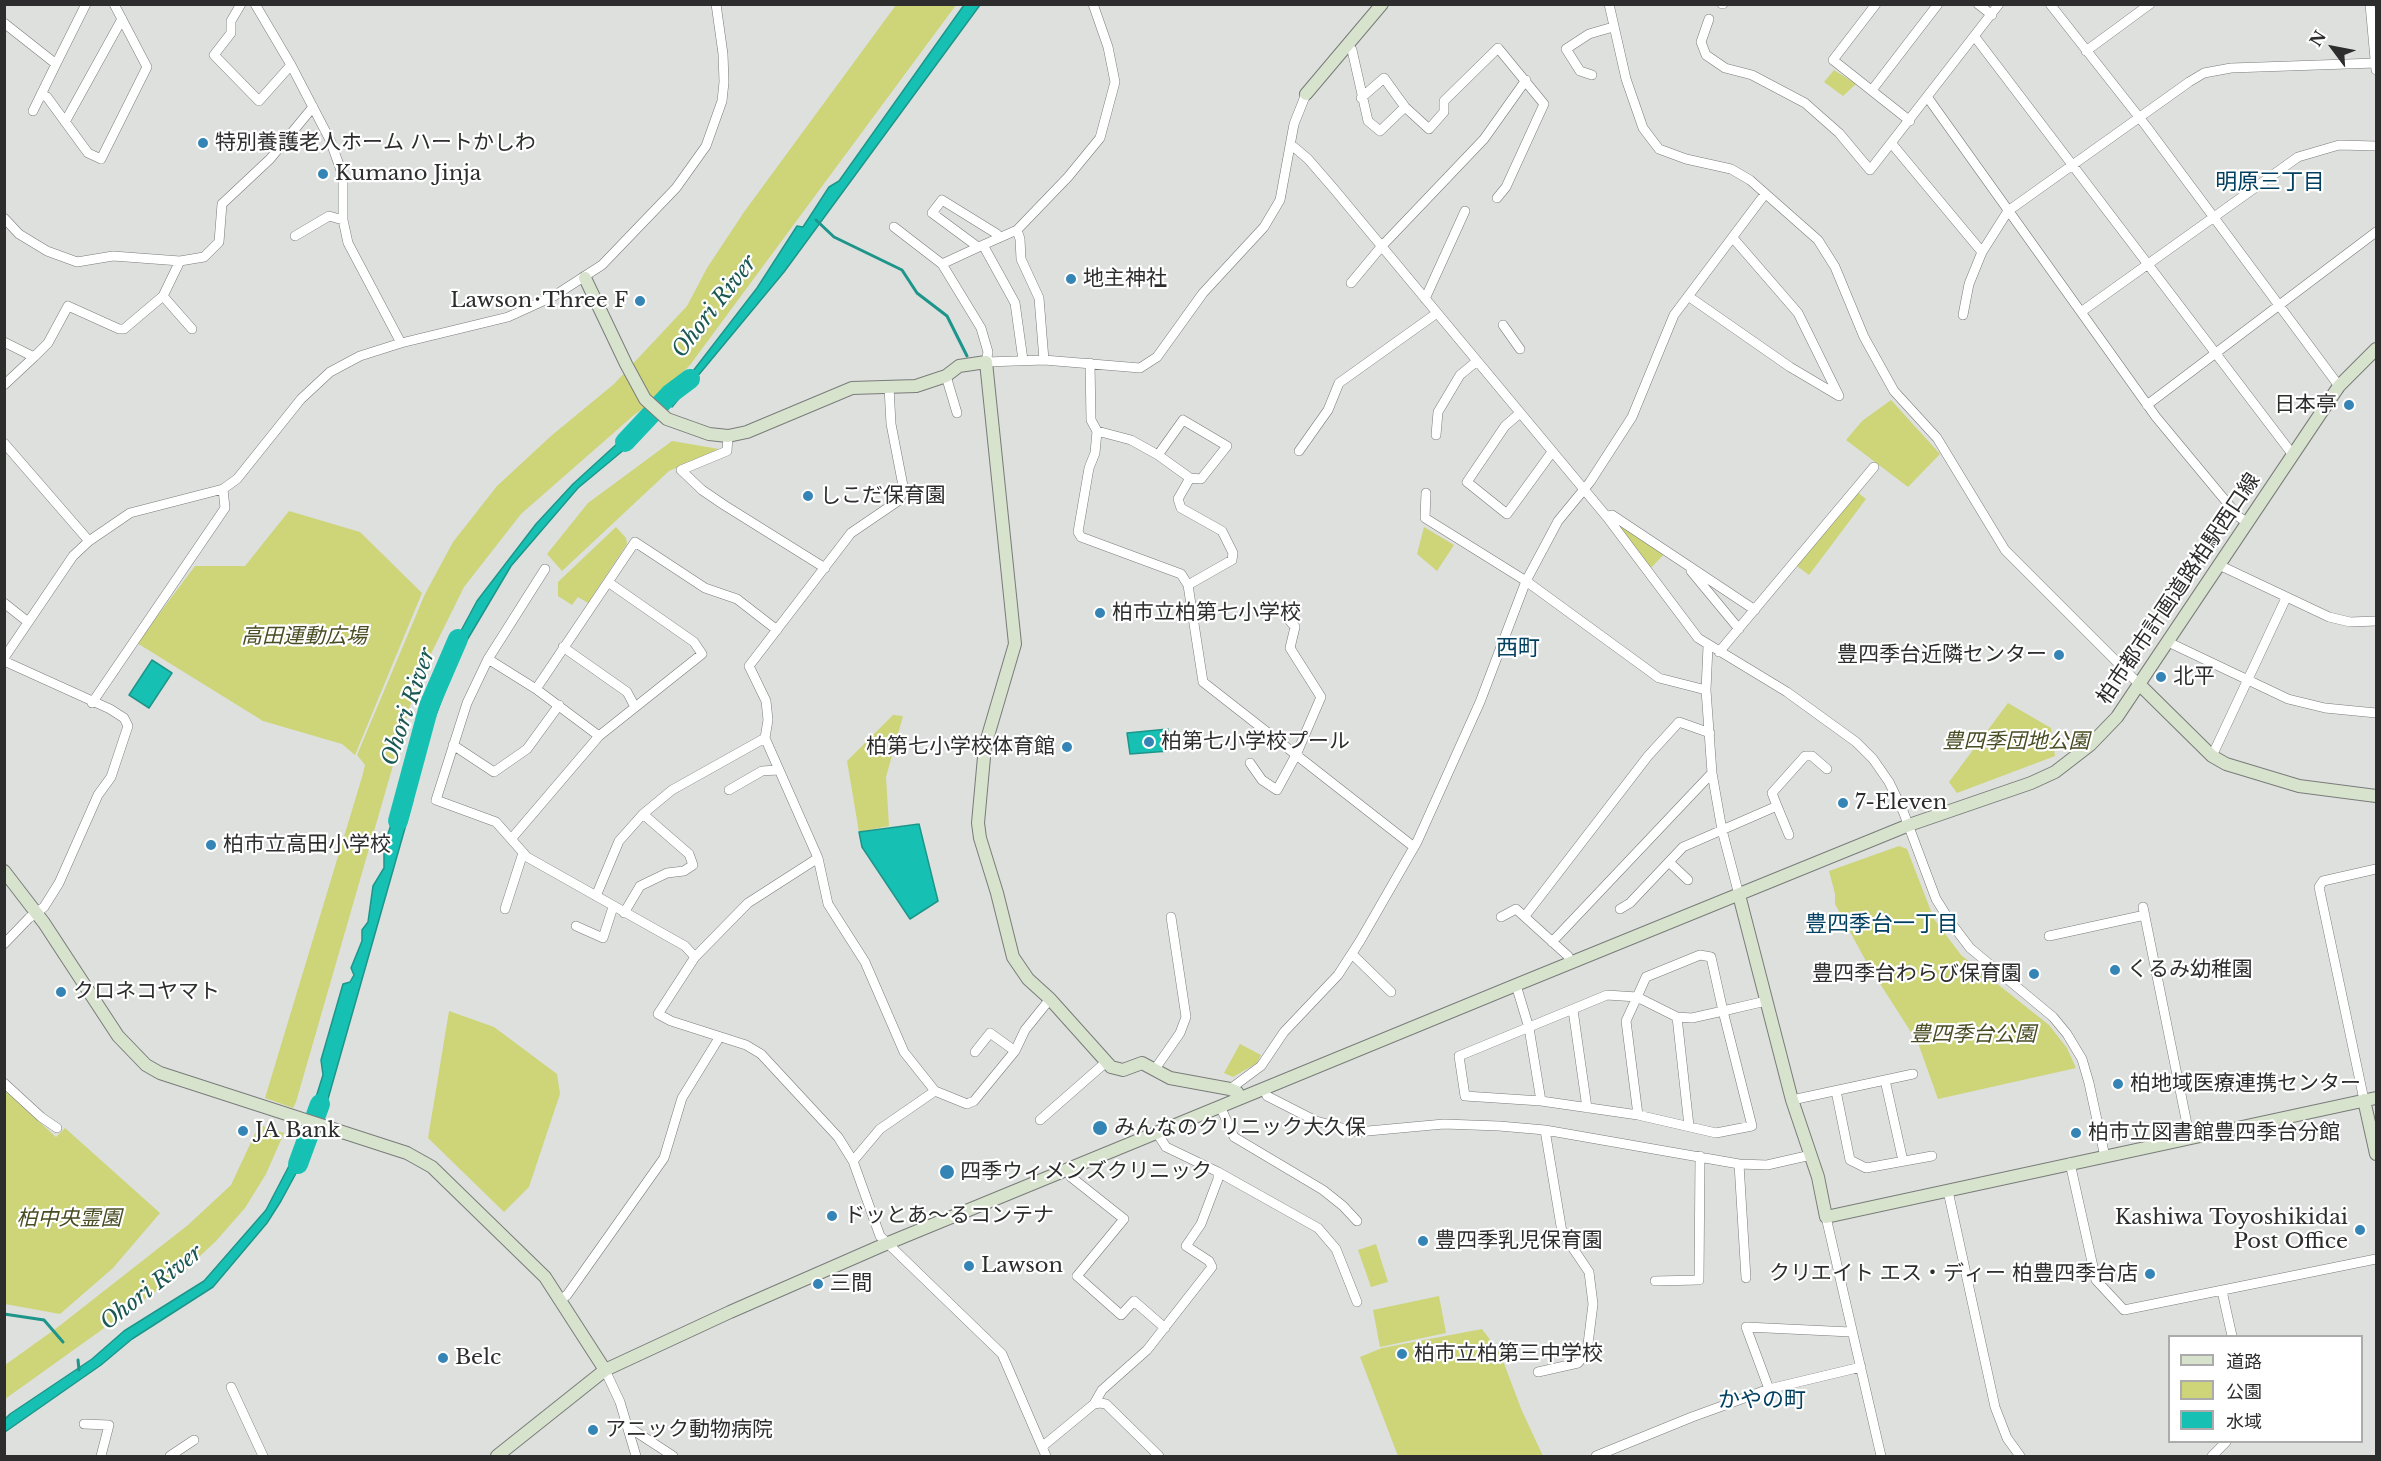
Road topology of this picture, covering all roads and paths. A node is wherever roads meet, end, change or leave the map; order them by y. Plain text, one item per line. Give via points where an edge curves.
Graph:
1 (86, 4) edge
2 (114, 4) edge
3 (241, 4) edge
4 (255, 4) edge
5 (716, 4) edge
6 (1093, 4) edge
7 (1382, 4) edge
8 (1609, 4) edge
9 (1876, 4) edge
10 (1938, 4) edge
11 (1978, 4) edge
12 (2000, 4) edge
13 (2050, 4) edge
14 (2150, 4) edge
15 (2370, 4) edge
16 (1992, 15) junction
17 (122, 19) junction
18 (1709, 19) dead end
19 (4, 23) edge
20 (1613, 27) junction
21 (1975, 37) junction
22 (1347, 46) junction
23 (2086, 51) junction
24 (2376, 63) edge
25 (56, 64) junction
26 (291, 65) junction
27 (2376, 70) edge
28 (1592, 75) dead end
29 (1526, 80) junction
30 (1872, 90) junction
31 (41, 94) junction
32 (1306, 94) joint
33 (1361, 98) junction
34 (1928, 98) junction
35 (313, 107) junction
36 (1405, 107) junction
37 (33, 111) dead end
38 (2139, 117) junction
39 (1910, 121) junction
40 (65, 122) junction
41 (1892, 144) junction
42 (2376, 146) edge
43 (1290, 147) junction
44 (2070, 164) junction
45 (1765, 194) junction
46 (1497, 198) dead end
47 (1465, 211) dead end
48 (2008, 212) junction
49 (2213, 217) junction
50 (4, 218) edge
51 (343, 220) junction
52 (894, 227) dead end
53 (1017, 230) junction
54 (2376, 232) edge
55 (295, 236) dead end
56 (999, 238) junction
57 (1733, 238) junction
58 (981, 246) junction
59 (1381, 247) junction
60 (1982, 252) junction
61 (180, 261) junction
62 (942, 264) junction
63 (2147, 264) junction
64 (585, 278) junction
65 (1351, 283) dead end
66 (163, 296) junction
67 (1688, 296) junction
68 (1425, 299) junction
69 (2280, 306) junction
70 (2081, 312) junction
71 (1437, 313) junction
72 (1964, 315) dead end
73 (1503, 325) dead end
74 (192, 329) dead end
75 (4, 342) edge
76 (401, 343) junction
77 (1520, 349) dead end
78 (2376, 349) edge
79 (2215, 353) junction
80 (34, 357) junction
81 (1023, 360) junction
82 (1044, 360) junction
83 (1477, 361) junction
84 (986, 362) junction
85 (1090, 363) junction
86 (946, 376) junction
87 (4, 385) edge
88 (2339, 386) junction
89 (889, 387) junction
90 (2147, 405) junction
91 (957, 413) dead end
92 (1520, 413) junction
93 (1097, 431) junction
94 (1436, 435) dead end
95 (728, 436) junction
96 (4, 443) edge
97 (1299, 451) dead end
98 (1552, 452) junction
99 (1158, 455) junction
100 (2293, 455) junction
101 (1874, 467) dead end
102 (1190, 478) junction
103 (1583, 488) junction
104 (223, 489) junction
105 (1426, 494) dead end
106 (1607, 518) junction
107 (2248, 523) junction
108 (89, 541) junction
109 (1684, 562) junction
110 (2219, 565) junction
111 (825, 568) junction
112 (545, 569) dead end
113 (1526, 581) junction
114 (608, 582) junction
115 (1188, 585) junction
116 (2286, 598) junction
117 (4, 603) edge
118 (1280, 609) dead end
119 (1755, 610) junction
120 (2376, 621) edge
121 (28, 622) junction
122 (1739, 629) junction
123 (777, 630) junction
124 (2168, 642) junction
125 (1708, 646) junction
126 (563, 647) junction
127 (1719, 652) junction
128 (4, 659) edge
129 (488, 659) junction
130 (2249, 679) junction
131 (2139, 684) junction
132 (536, 689) junction
133 (1706, 690) junction
134 (92, 703) junction
135 (559, 705) junction
136 (635, 707) junction
137 (2376, 713) edge
138 (1710, 733) junction
139 (599, 735) junction
140 (765, 738) junction
141 (453, 745) junction
142 (1296, 755) junction
143 (2212, 756) junction
144 (1250, 763) dead end
145 (1827, 769) dead end
146 (777, 770) junction
147 (1712, 773) junction
148 (729, 790) dead end
149 (2376, 794) edge
150 (1777, 806) junction
151 (643, 814) junction
152 (1909, 825) junction
153 (1722, 830) junction
154 (1789, 835) dead end
155 (512, 838) junction
156 (1414, 848) junction
157 (523, 854) junction
158 (818, 858) junction
159 (1669, 862) junction
160 (2376, 869) edge
161 (4, 872) edge
162 (1688, 880) dead end
163 (1738, 895) junction
164 (596, 896) junction
165 (613, 907) junction
166 (506, 909) dead end
167 (1620, 909) dead end
168 (36, 912) junction
169 (624, 913) junction
170 (1525, 916) junction
171 (1171, 917) dead end
172 (1501, 917) dead end
173 (576, 926) dead end
174 (2049, 936) dead end
175 (1552, 942) junction
176 (4, 944) edge
177 (1352, 954) junction
178 (694, 957) junction
179 (1570, 963) junction
180 (1516, 985) junction
181 (1391, 992) dead end
182 (1637, 997) junction
183 (1050, 999) junction
184 (1766, 1001) junction
185 (1573, 1010) junction
186 (1723, 1011) junction
187 (1677, 1017) junction
188 (1529, 1028) junction
189 (719, 1038) junction
190 (1016, 1051) junction
191 (975, 1052) dead end
192 (1105, 1063) junction
193 (1155, 1070) junction
194 (1913, 1074) dead end
195 (1885, 1080) junction
196 (4, 1083) edge
197 (1264, 1088) junction
198 (935, 1091) junction
199 (1836, 1091) junction
200 (1235, 1094) junction
201 (2370, 1099) edge
202 (1792, 1100) junction
203 (1540, 1101) junction
204 (1220, 1106) junction
205 (1587, 1108) junction
206 (1638, 1115) junction
207 (1040, 1120) dead end
208 (1689, 1126) junction
209 (57, 1128) dead end
210 (1545, 1130) junction
211 (1157, 1133) junction
212 (2190, 1139) junction
213 (2376, 1154) edge
214 (1811, 1155) junction
215 (1700, 1156) junction
216 (1932, 1156) dead end
217 (2104, 1156) junction
218 (853, 1161) junction
219 (1903, 1161) junction
220 (2070, 1163) junction
221 (1739, 1164) junction
222 (1068, 1169) junction
223 (1218, 1172) junction
224 (1948, 1191) junction
225 (1826, 1217) junction
226 (1356, 1221) dead end
227 (887, 1244) junction
228 (2376, 1259) edge
229 (1746, 1278) dead end
230 (1654, 1281) dead end
231 (2222, 1291) junction
232 (560, 1300) junction
233 (1357, 1302) dead end
234 (1165, 1328) junction
235 (1851, 1332) junction
236 (2232, 1335) edge
237 (1862, 1367) junction
238 (605, 1370) junction
239 (1538, 1372) dead end
240 (231, 1387) dead end
241 (1769, 1389) junction
242 (1094, 1404) junction
243 (84, 1424) dead end
244 (627, 1426) junction
245 (194, 1440) dead end
246 (2225, 1443) edge
247 (1043, 1446) junction
248 (101, 1456) edge
249 (170, 1456) edge
250 (263, 1456) edge
251 (497, 1456) edge
252 (636, 1456) edge
253 (673, 1456) edge
254 (1046, 1456) edge
255 (1159, 1456) edge
256 (1596, 1456) edge
257 (1881, 1456) edge
258 (2020, 1456) edge
259 (2212, 1456) edge

1 - 25 street
2 - 17 street
3 - 26 street via 231,21 231,33 214,55 259,101
4 - 26 street
5 - 64 street via 724,82 722,101 706,146 648,219
6 - 53 street via 1115,82 1100,138
7 - 22 street
8 - 20 street
9 - 30 street via 1833,60
10 - 30 street
11 - 16 street
12 - 16 street
13 - 23 street
14 - 23 street
15 - 24 street
16 - 21 street
17 - 40 street
17 - 40 street via 147,67 102,159 88,153
18 - 41 street via 1701,42 1706,56 1805,103 1839,133 1870,171
19 - 25 street
20 - 28 street via 1589,34 1566,49 1580,71
20 - 45 street via 1642,128 1659,149 1731,169
21 - 34 street
21 - 44 street
22 - 32 street
22 - 33 street via 1352,50
23 - 38 street
24 - 27 street
24 - 38 street via 2231,68 2204,73
25 - 31 street
26 - 35 street
29 - 36 street via 1498,48 1444,101 1444,112 1429,129
29 - 46 street via 1544,104 1506,187
29 - 59 street via 1484,139
30 - 39 street
31 - 37 street
31 - 40 street
32 - 43 street
33 - 36 street via 1384,78
33 - 36 street via 1368,121 1380,131
34 - 39 street
34 - 48 street
35 - 51 street via 343,176
35 - 61 street via 284,145 222,204 219,242 204,257
38 - 44 street
38 - 49 street
39 - 41 street
41 - 60 street
42 - 49 street via 2339,145 2298,157
43 - 59 street via 1308,159
43 - 85 street via 1280,200 1264,227 1203,293 1157,357 1140,368
44 - 48 street
44 - 63 street
45 - 57 street
45 - 131 street via 1818,240 1835,267 1864,337 1894,391 1936,438 2005,550
47 - 68 street
48 - 60 street
48 - 70 street
49 - 63 street
49 - 69 street
50 - 61 street via 19,234 47,251 77,262 112,256
51 - 55 street via 329,216
51 - 76 street via 348,243
52 - 62 street
53 - 56 street
53 - 82 street via 1021,259 1039,298
54 - 69 street
56 - 58 street
56 - 58 street via 942,200 932,213
57 - 67 street
57 - 67 street via 1798,313 1839,396 1790,368
58 - 62 street
58 - 81 street via 1015,303
59 - 65 street
59 - 68 street
60 - 72 street via 1969,284
61 - 66 street
62 - 84 street via 981,328 988,352
63 - 70 street
63 - 79 street
64 - 76 street via 508,317
64 - 95 street via 641,393 658,412 677,424
66 - 74 street
66 - 80 street via 124,329 68,306 48,343
67 - 103 street via 1674,315 1632,417
68 - 71 street
69 - 79 street
69 - 88 street
70 - 90 street
71 - 83 street
71 - 97 street via 1339,383 1328,410
73 - 77 street
75 - 80 street
76 - 104 street via 351,360 323,377 237,479
78 - 88 street, 柏市都市計画道路柏駅西口線
79 - 90 street
79 - 100 street
80 - 87 street
81 - 82 street
81 - 84 street
82 - 85 street
83 - 92 street
83 - 94 street via 1460,375 1438,412
84 - 86 street via 958,366
84 - 183 street via 1015,644 985,746 978,823 1013,957 1028,979
85 - 93 street via 1091,420
86 - 89 street via 916,386
86 - 91 street
88 - 100 street, 柏市都市計画道路柏駅西口線
89 - 95 street via 852,388 770,424
89 - 111 street via 891,424 904,492 898,501 851,533
90 - 107 street
92 - 98 street
92 - 98 street via 1505,426 1467,482 1507,514
93 - 99 street via 1131,440
93 - 115 street via 1078,532 1081,537 1181,574
95 - 111 street via 727,451 681,470 724,505
96 - 108 street
98 - 103 street
99 - 102 street
99 - 102 street via 1183,420 1227,446 1201,479
100 - 107 street, 柏市都市計画道路柏駅西口線
101 - 119 street
102 - 115 street via 1178,499 1181,508 1222,531 1233,553 1232,560
103 - 106 street
103 - 113 street via 1558,521
104 - 108 street via 130,513
104 - 134 street via 225,508
105 - 113 street via 1425,518
106 - 109 street via 1611,515
106 - 125 street
107 - 110 street, 柏市都市計画道路柏駅西口線
108 - 121 street via 73,556
109 - 119 street
109 - 122 street
110 - 116 street
110 - 124 street, 柏市都市計画道路柏駅西口線
111 - 123 street
112 - 129 street
113 - 133 street via 1659,678
113 - 156 street via 1480,702
114 - 123 street via 635,542 705,588 737,599
114 - 126 street
114 - 136 street via 694,642 702,654
115 - 142 street via 1203,682
116 - 120 street via 2329,617 2350,622
116 - 130 street
117 - 121 street
118 - 142 street via 1295,627 1290,648 1322,697
119 - 122 street
121 - 128 street
122 - 127 street
123 - 140 street via 749,666 766,701
124 - 130 street
124 - 131 street, 柏市都市計画道路柏駅西口線
125 - 127 street
125 - 133 street
126 - 132 street
126 - 136 street via 627,692
127 - 152 street via 1787,692 1856,742 1889,782
128 - 134 street
129 - 132 street
129 - 141 street
130 - 137 street via 2288,699 2325,708
130 - 143 street
131 - 143 street
131 - 152 street, 柏市都市計画道路柏駅西口線 via 2105,731 2055,772
132 - 135 street
133 - 138 street
134 - 168 street via 124,718 128,726 111,777 98,795 59,883 45,907
135 - 139 street
135 - 141 street via 527,749 494,772
136 - 139 street
138 - 147 street
138 - 170 street via 1679,722 1648,756
139 - 155 street
140 - 146 street
140 - 151 street via 672,789
141 - 155 street via 436,800 496,822
142 - 144 street via 1277,790 1262,780
142 - 156 street
143 - 149 street via 2242,770 2299,786
145 - 150 street via 1812,756 1804,756 1772,793
146 - 148 street via 762,771
146 - 158 street
147 - 153 street
147 - 175 street
150 - 153 street
150 - 154 street
151 - 164 street via 619,841
151 - 169 street via 682,848 693,864 684,872 667,873 640,886
152 - 163 street, 柏市都市計画道路柏駅西口線
152 - 217 street via 1936,899 1950,923 1970,948 2053,1017 2067,1034 2084,1067
153 - 159 street via 1683,847
153 - 163 street
155 - 157 street
156 - 177 street
157 - 164 street
157 - 166 street
158 - 178 street via 748,903
158 - 198 street via 828,904 865,962 904,1052
159 - 162 street
159 - 167 street
160 - 201 street via 2323,881 2319,887
161 - 168 street
163 - 179 street, 柏市都市計画道路柏駅西口線
163 - 184 street
164 - 165 street
165 - 169 street
165 - 173 street via 603,938
168 - 176 street
168 - 232 street via 118,1036 146,1065 408,1153 432,1167 538,1269
169 - 178 street via 685,946
170 - 172 street via 1516,909
170 - 175 street
171 - 193 street via 1186,1017
174 - 212 street via 2144,911
175 - 179 street via 1568,956
177 - 181 street
177 - 200 street
178 - 189 street via 658,1014
179 - 180 street, 柏市都市計画道路柏駅西口線
180 - 188 street
180 - 197 street, 柏市都市計画道路柏駅西口線
182 - 185 street via 1607,995
182 - 186 street via 1646,977 1700,955 1711,957
182 - 187 street
182 - 206 street via 1626,1021
183 - 190 street via 1026,1030
183 - 192 street
184 - 186 street
184 - 202 street
185 - 188 street
185 - 205 street
186 - 187 street
186 - 208 street via 1752,1126 1716,1133
187 - 208 street
188 - 203 street
188 - 203 street via 1460,1056 1465,1096
189 - 218 street via 762,1054 838,1137
189 - 232 street via 682,1098 669,1147 659,1165
190 - 191 street via 990,1033
190 - 198 street via 974,1101 967,1104
192 - 193 street via 1123,1070 1142,1063
192 - 207 street
193 - 200 street via 1182,1082 1207,1084
194 - 195 street
195 - 199 street
195 - 219 street
196 - 209 street
197 - 200 street, 柏市都市計画道路柏駅西口線
197 - 210 street via 1267,1096 1316,1121 1357,1132 1444,1124
198 - 218 street via 880,1129
199 - 202 street
199 - 219 street via 1850,1160 1866,1168
200 - 204 street, 柏市都市計画道路柏駅西口線
201 - 212 street
201 - 213 street
202 - 214 street
203 - 205 street
204 - 211 street, 柏市都市計画道路柏駅西口線
204 - 226 street via 1234,1137 1323,1190
205 - 206 street
206 - 208 street
210 - 215 street
210 - 239 street via 1562,1232 1589,1272 1593,1304 1587,1352 1578,1363
211 - 222 street, 柏市都市計画道路柏駅西口線
211 - 223 street via 1166,1147
212 - 217 street
214 - 221 street via 1767,1166
214 - 225 street
215 - 221 street
215 - 230 street via 1699,1280
216 - 219 street
217 - 220 street
218 - 227 street via 875,1226
220 - 224 street
220 - 231 street via 2096,1280 2118,1307 2132,1310
221 - 229 street
222 - 227 street, 柏市都市計画道路柏駅西口線
222 - 234 street via 1071,1177 1124,1219 1077,1276 1121,1315 1134,1302
223 - 233 street via 1327,1236
223 - 234 street via 1201,1224 1186,1246 1212,1267
224 - 225 street
224 - 258 street via 1995,1407 2007,1438
225 - 235 street
227 - 238 street, 柏市都市計画道路柏駅西口線
227 - 247 street via 1002,1354
228 - 231 street
231 - 236 street
232 - 238 street
234 - 242 street via 1147,1350 1102,1390
235 - 237 street
235 - 241 street via 1746,1327
237 - 241 street
237 - 257 street
238 - 244 street
238 - 251 street, 柏市都市計画道路柏駅西口線
240 - 250 street
241 - 256 street
242 - 247 street
242 - 255 street via 1106,1404
243 - 248 street via 109,1425
244 - 252 street
244 - 253 street
245 - 249 street
246 - 259 street
247 - 254 street

